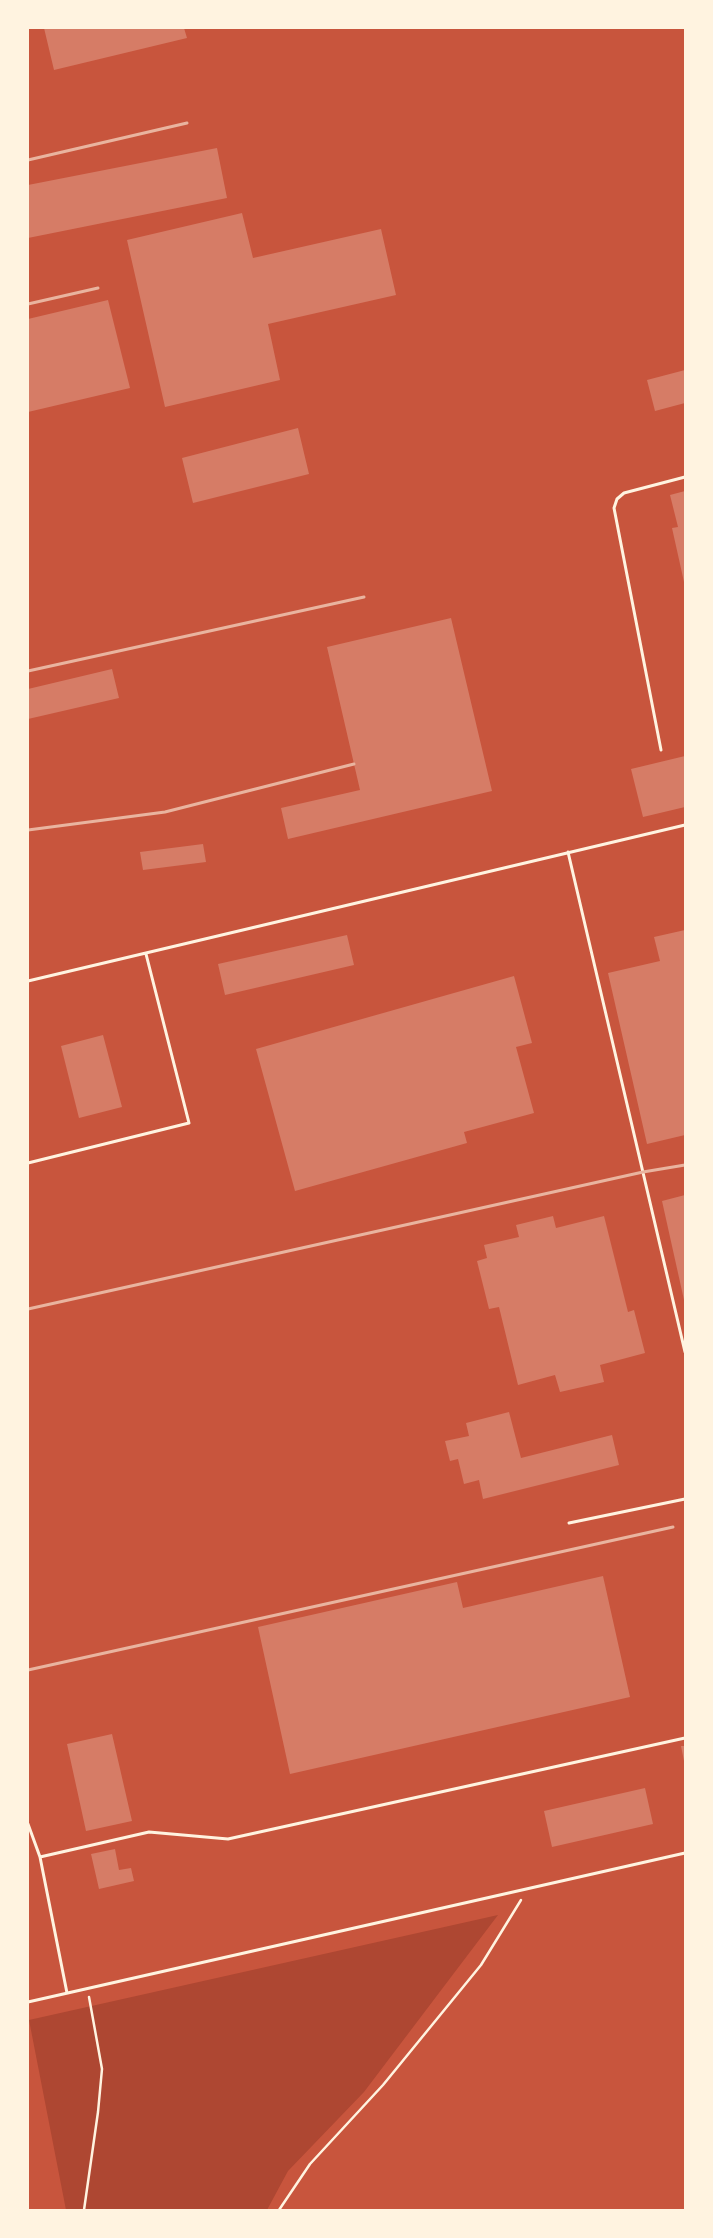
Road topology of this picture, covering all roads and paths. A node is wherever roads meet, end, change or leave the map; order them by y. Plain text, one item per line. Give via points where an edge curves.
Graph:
1 (685, 477) edge
2 (661, 750) dead end
3 (685, 825) edge
4 (568, 852) junction
5 (146, 954) junction
6 (28, 981) edge
7 (28, 1163) edge
8 (685, 1352) edge
9 (685, 1499) edge
10 (568, 1523) dead end
11 (685, 1738) edge
12 (28, 1824) edge
13 (685, 1853) edge
14 (40, 1857) junction
15 (528, 1889) junction
16 (88, 1989) junction
17 (68, 1993) junction
18 (28, 2002) edge
19 (84, 2210) edge
20 (279, 2210) edge

1 - 2 lane via 624,493 617,499 614,508
3 - 4 lane
4 - 5 lane
4 - 8 lane
5 - 6 lane
5 - 7 lane via 189,1123
9 - 10 lane
11 - 14 lane via 228,1839 149,1832
12 - 14 lane
13 - 15 lane
14 - 17 lane
15 - 16 lane
15 - 20 path via 481,1965 383,2085 310,2164
16 - 17 lane
16 - 19 path via 102,2069
17 - 18 lane

